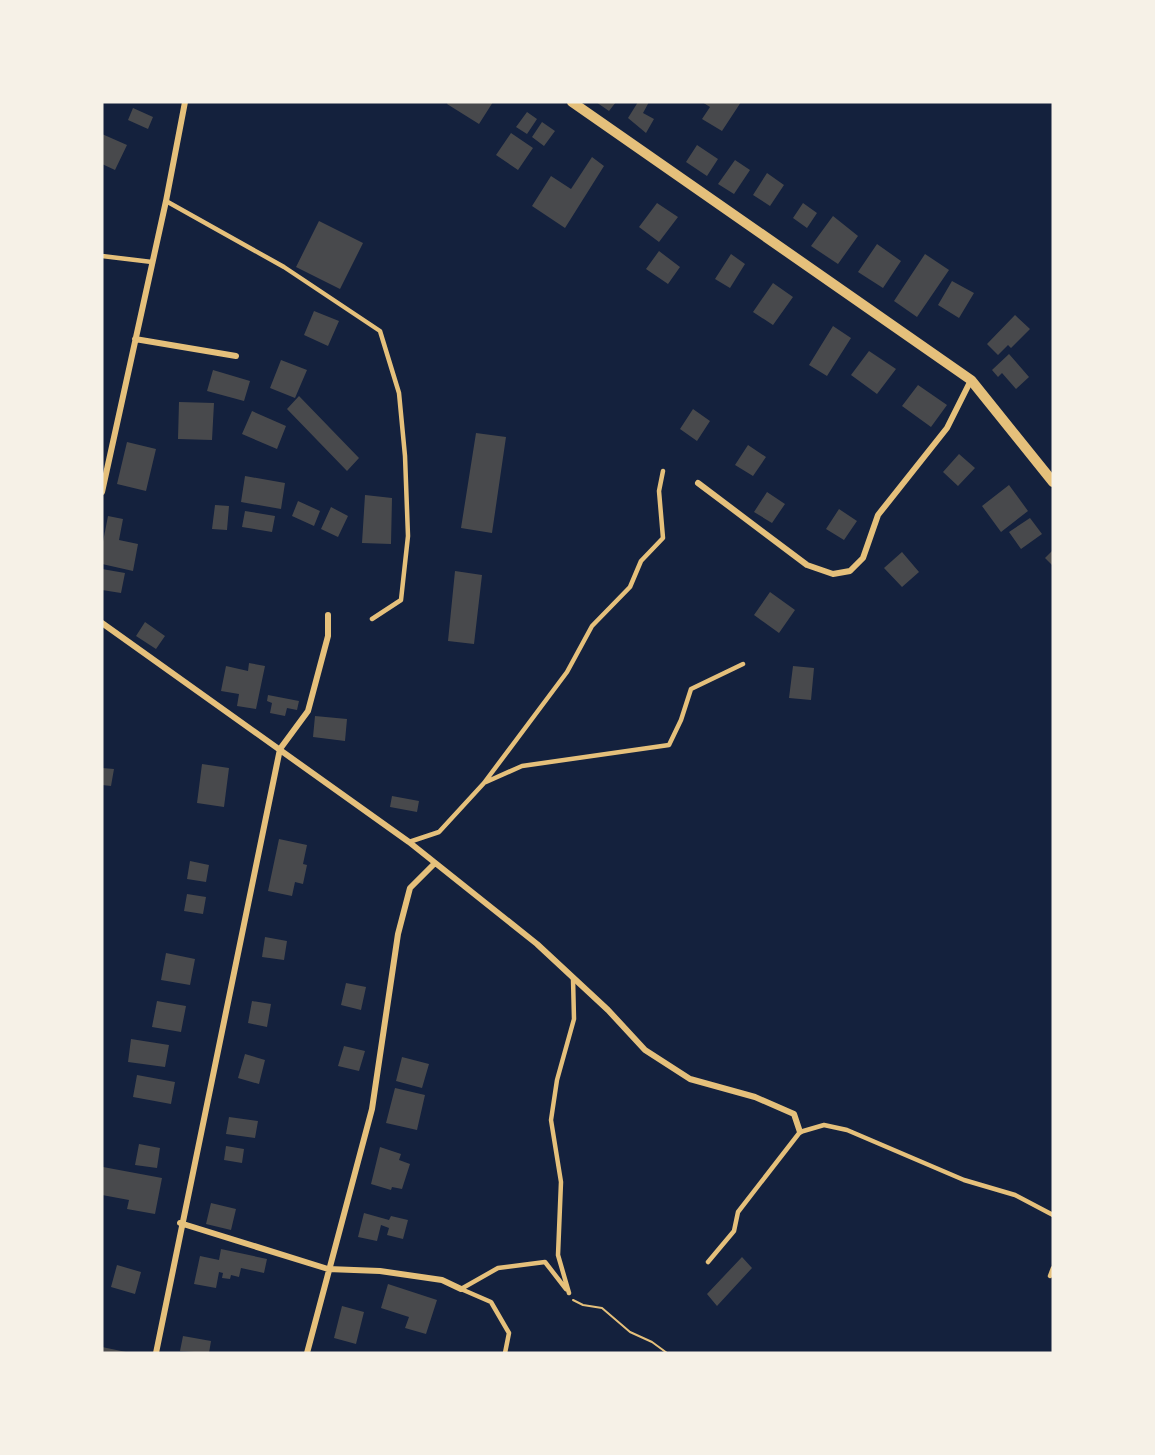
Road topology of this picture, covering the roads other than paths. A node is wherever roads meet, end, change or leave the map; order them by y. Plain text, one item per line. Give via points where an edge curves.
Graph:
1 (185, 102) edge
2 (572, 102) edge
3 (166, 201) junction
4 (102, 256) edge
5 (152, 262) junction
6 (135, 339) junction
7 (236, 356) dead end
8 (971, 380) junction
9 (663, 471) dead end
10 (1053, 482) edge
11 (698, 483) dead end
12 (102, 492) edge
13 (328, 615) dead end
14 (372, 619) dead end
15 (102, 622) edge
16 (742, 664) dead end
17 (280, 749) junction
18 (484, 783) junction
19 (409, 842) junction
20 (435, 863) junction
21 (573, 978) junction
22 (800, 1132) junction
23 (1053, 1215) edge
24 (180, 1223) junction
25 (708, 1262) dead end
26 (1053, 1268) edge
27 (328, 1269) junction
28 (1050, 1276) dead end
29 (461, 1289) junction
30 (156, 1353) edge
31 (307, 1353) edge
32 (506, 1353) edge

1 - 3 street
2 - 8 street
3 - 5 street
3 - 14 lane via 284,267 380,331 399,393 408,536 401,600
4 - 5 lane
5 - 6 street
6 - 7 street
6 - 12 street
8 - 10 street
8 - 11 street via 947,428 878,515 863,558 850,571 833,574 807,565
9 - 18 lane via 659,491 663,538 641,561 630,587 592,626 567,672
13 - 17 street via 328,636 308,711
15 - 17 street
16 - 18 lane via 691,688 669,745 522,766
17 - 19 street
17 - 24 street
18 - 19 lane via 439,832
19 - 20 street
20 - 21 street via 537,944
20 - 27 street via 410,888 398,934 372,1109
21 - 22 street via 645,1050 690,1079 755,1097 794,1114
21 - 29 lane via 574,1019 557,1080 551,1120 561,1182 558,1256 569,1293 545,1262 498,1268
22 - 23 lane via 824,1125 847,1130 964,1180 1016,1195
22 - 25 lane via 738,1212 734,1231
24 - 27 street
24 - 30 street
26 - 28 lane
27 - 29 street via 380,1271 442,1280
27 - 31 street
29 - 32 lane via 491,1302 509,1333

